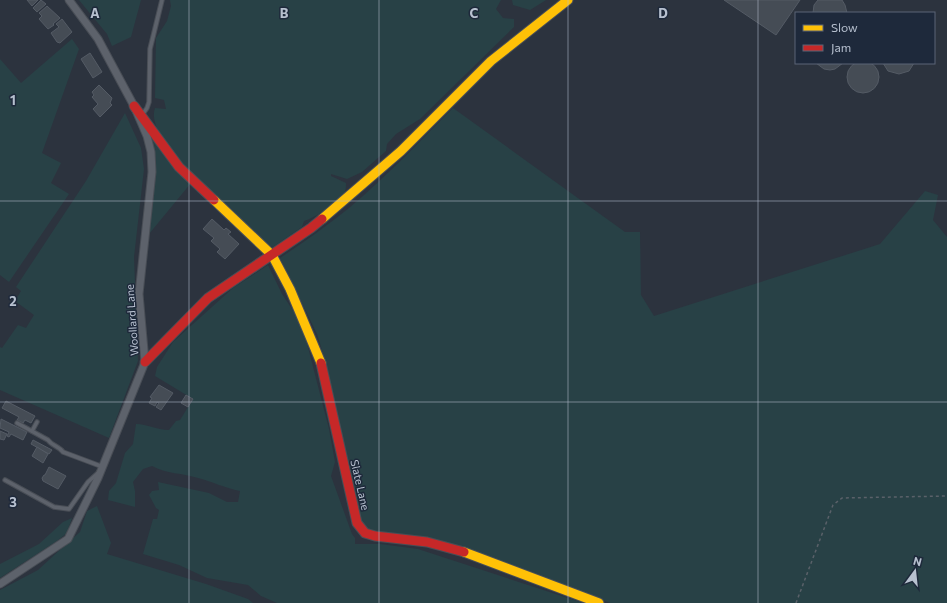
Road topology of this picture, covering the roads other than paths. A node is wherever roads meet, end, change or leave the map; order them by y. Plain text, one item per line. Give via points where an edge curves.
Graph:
1 (70, 0) edge
2 (162, 0) edge
3 (568, 0) edge
4 (134, 106) junction
5 (141, 116) junction
6 (272, 255) junction
7 (145, 362) junction
8 (37, 422) dead end
9 (17, 423) dead end
10 (32, 431) junction
11 (102, 468) junction
12 (5, 480) dead end
13 (0, 584) edge
14 (599, 603) edge

1 - 4 street, Woollard Lane via 98,39
2 - 5 lane via 150,49 149,102
3 - 6 street via 491,61 401,151 355,192 311,228
4 - 5 street
4 - 7 street, Woollard Lane via 147,136 151,166 139,294
5 - 6 street via 179,167
6 - 7 street via 208,298
6 - 14 street, Slate Lane via 290,289 321,363 352,507 357,523 365,532 375,536 427,542 474,555
7 - 11 street, Woollard Lane
8 - 10 lane
9 - 10 lane
10 - 11 lane via 63,452
11 - 12 lane via 88,482 69,509 54,507
11 - 13 street, Woollard Lane via 68,539

